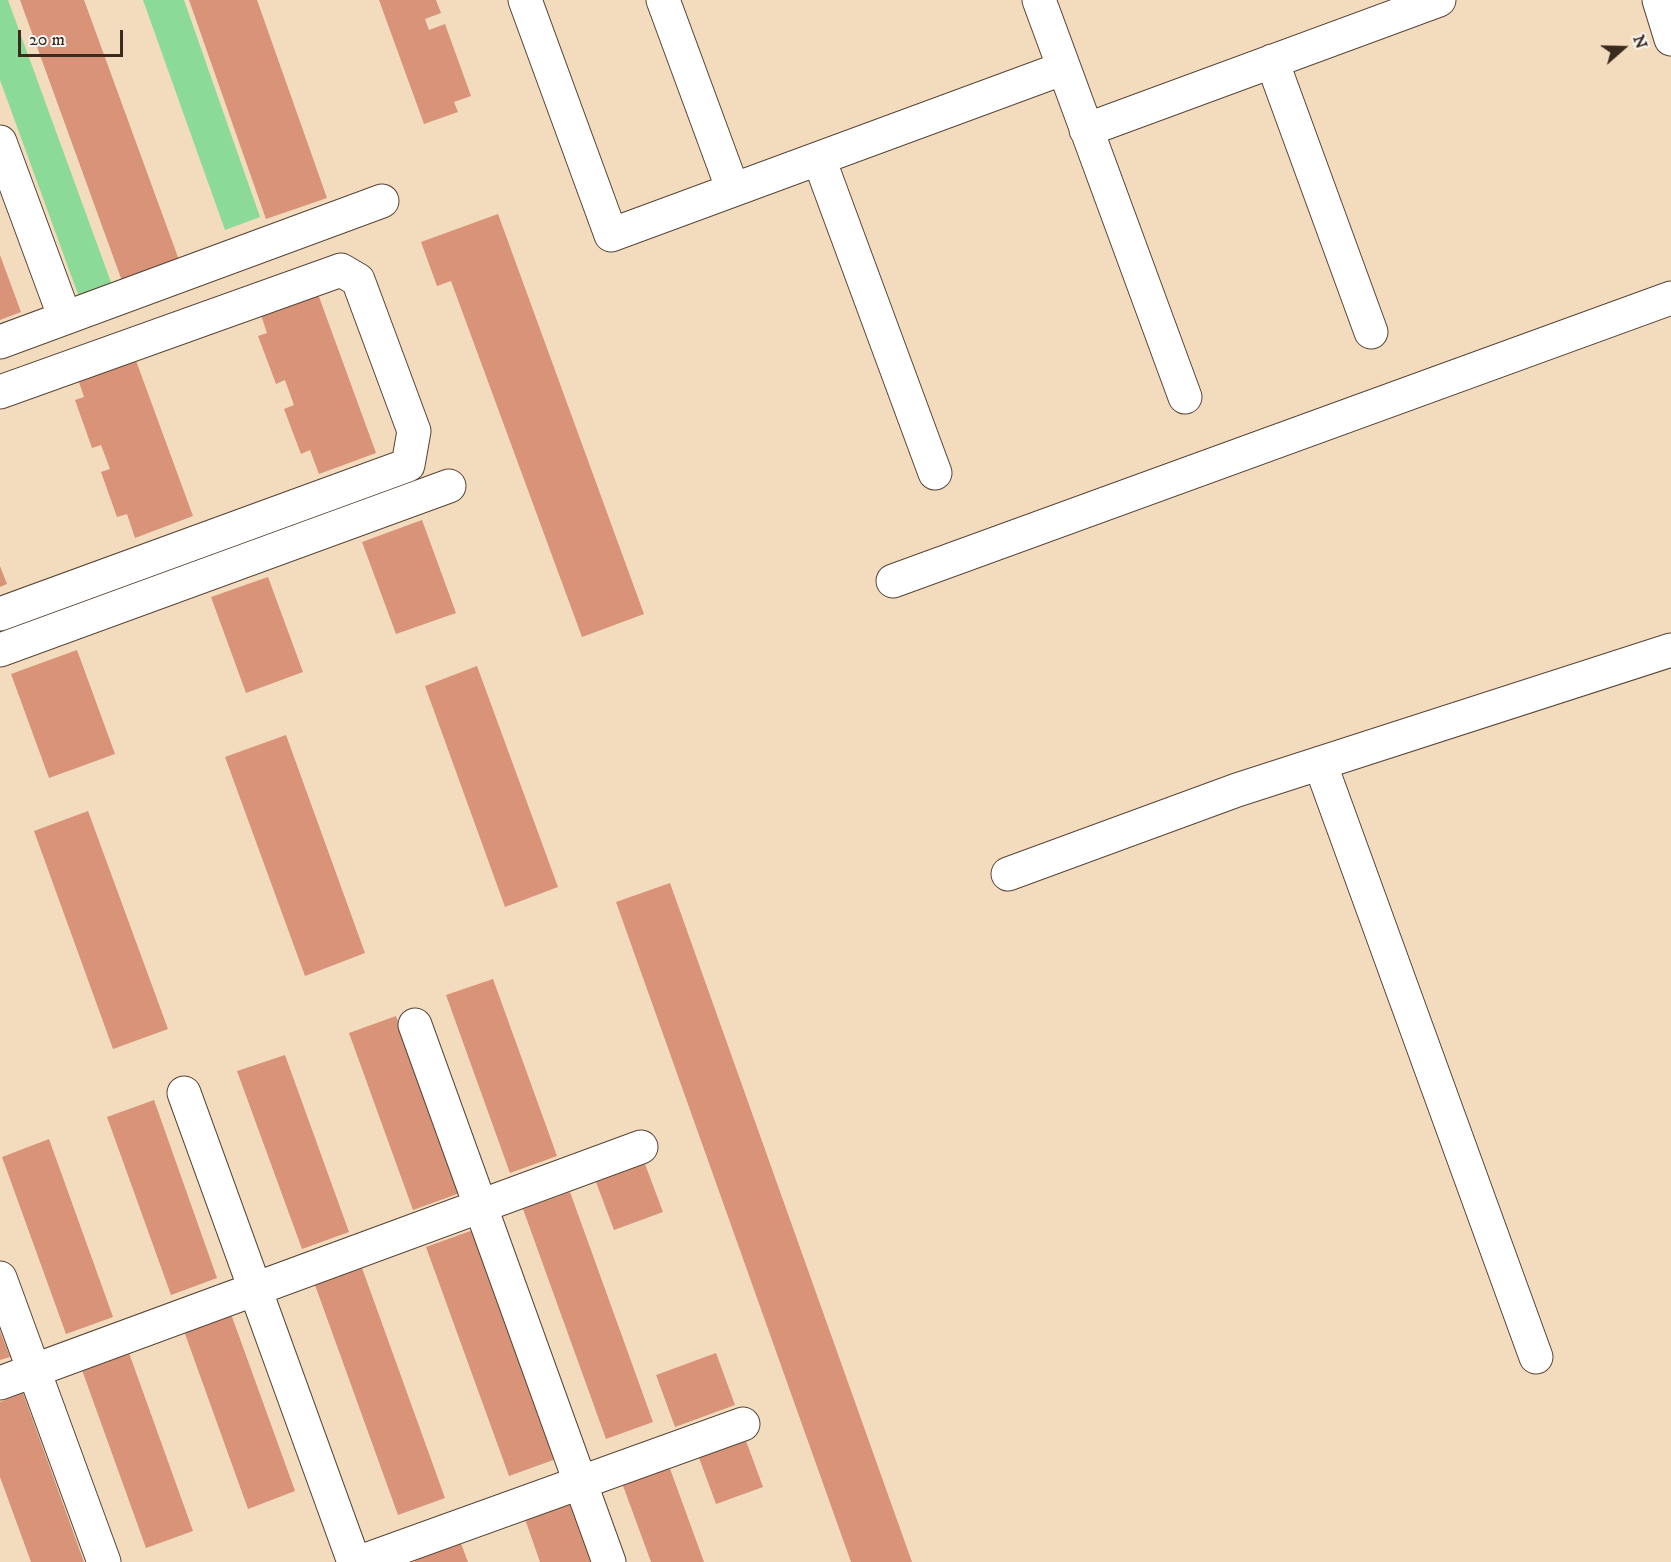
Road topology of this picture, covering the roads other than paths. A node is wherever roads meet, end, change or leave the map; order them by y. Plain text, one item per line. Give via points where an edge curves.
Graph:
1 (525, 0) edge
2 (663, 0) edge
3 (1039, 0) edge
4 (1439, 0) edge
5 (1659, 0) edge
6 (1671, 39) edge
7 (1272, 61) junction
8 (1064, 68) junction
9 (1086, 130) junction
10 (0, 142) edge
11 (819, 159) junction
12 (733, 190) junction
13 (382, 201) dead end
14 (1671, 298) edge
15 (65, 318) junction
16 (1371, 332) dead end
17 (0, 342) edge
18 (0, 392) edge
19 (1185, 397) dead end
20 (935, 473) dead end
21 (449, 486) dead end
22 (894, 581) dead end
23 (0, 614) edge
24 (0, 650) edge
25 (1671, 651) edge
26 (1320, 763) junction
27 (1008, 874) dead end
28 (415, 1025) dead end
29 (184, 1093) dead end
30 (641, 1147) dead end
31 (480, 1207) junction
32 (0, 1278) edge
33 (255, 1290) junction
34 (1536, 1357) dead end
35 (34, 1371) junction
36 (0, 1383) edge
37 (743, 1424) dead end
38 (580, 1483) junction
39 (104, 1562) edge
40 (354, 1562) edge
41 (360, 1562) edge
42 (609, 1562) edge

1 - 12 lane via 611,235
2 - 12 lane
3 - 8 lane
4 - 7 lane
5 - 6 lane
7 - 9 lane
7 - 16 lane
8 - 9 lane
8 - 11 lane
9 - 19 lane
10 - 15 lane
11 - 12 lane
11 - 20 lane
13 - 15 lane
14 - 22 lane
15 - 17 lane
18 - 23 lane via 341,270 358,280 414,431 408,465
21 - 24 lane
25 - 26 lane
26 - 27 lane
26 - 34 lane
28 - 31 lane
29 - 33 lane
30 - 31 lane
31 - 33 lane
31 - 38 lane
32 - 35 lane
33 - 35 lane
33 - 40 lane
35 - 36 lane
35 - 39 lane
37 - 38 lane
38 - 41 lane
38 - 42 lane

